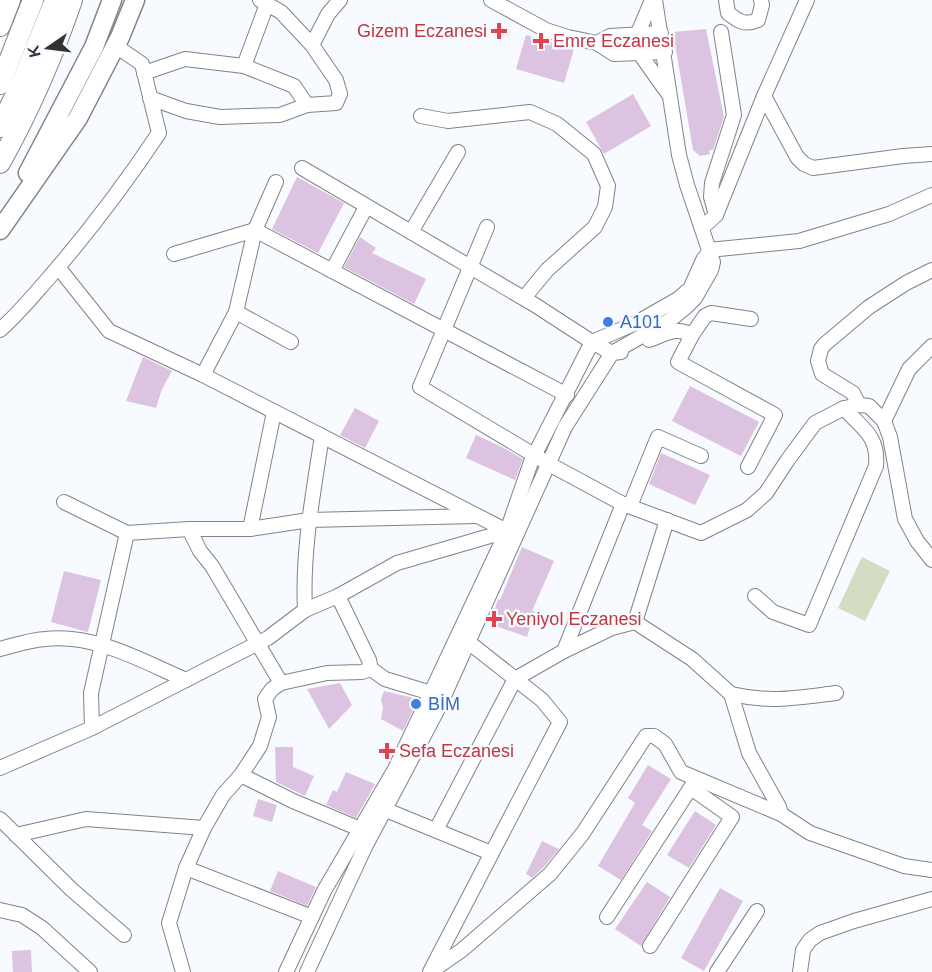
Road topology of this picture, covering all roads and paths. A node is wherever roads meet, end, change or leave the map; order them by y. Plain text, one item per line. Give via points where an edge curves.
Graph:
1 (10, 0) edge
2 (33, 0) edge
3 (55, 0) edge
4 (72, 0) edge
5 (112, 0) edge
6 (135, 0) edge
7 (340, 0) edge
8 (491, 0) edge
9 (653, 0) edge
10 (726, 0) edge
11 (761, 0) edge
12 (807, 0) edge
13 (264, 2) edge
14 (509, 5) edge
15 (0, 26) edge
16 (721, 32) dead end
17 (638, 33) junction
18 (661, 33) junction
19 (597, 42) junction
20 (312, 45) junction
21 (116, 46) junction
22 (664, 52) junction
23 (640, 54) junction
24 (244, 66) junction
25 (144, 73) junction
26 (0, 84) edge
27 (670, 96) junction
28 (764, 96) junction
29 (150, 99) junction
30 (307, 105) junction
31 (421, 116) dead end
32 (0, 127) edge
33 (458, 152) dead end
34 (932, 154) edge
35 (0, 162) edge
36 (302, 168) dead end
37 (276, 182) dead end
38 (932, 195) edge
39 (366, 207) junction
40 (716, 215) junction
41 (488, 227) dead end
42 (0, 228) edge
43 (702, 228) junction
44 (255, 230) junction
45 (411, 232) junction
46 (709, 251) junction
47 (174, 254) dead end
48 (58, 267) junction
49 (472, 267) junction
50 (932, 270) edge
51 (332, 271) junction
52 (524, 298) junction
53 (236, 312) junction
54 (751, 319) dead end
55 (0, 330) edge
56 (444, 330) junction
57 (692, 335) junction
58 (291, 342) dead end
59 (592, 342) junction
60 (932, 346) edge
61 (612, 353) junction
62 (202, 375) junction
63 (567, 394) junction
64 (859, 405) junction
65 (844, 408) junction
66 (274, 412) junction
67 (884, 421) junction
68 (322, 436) junction
69 (534, 455) junction
70 (701, 456) dead end
71 (549, 464) junction
72 (748, 467) dead end
73 (64, 502) dead end
74 (626, 505) junction
75 (478, 516) junction
76 (309, 520) junction
77 (667, 520) junction
78 (189, 529) junction
79 (250, 529) junction
80 (507, 531) junction
81 (127, 532) junction
82 (932, 560) edge
83 (338, 596) junction
84 (755, 596) dead end
85 (305, 610) junction
86 (635, 622) junction
87 (463, 638) junction
88 (257, 644) junction
89 (100, 645) junction
90 (0, 649) edge
91 (564, 651) junction
92 (371, 669) junction
93 (515, 679) junction
94 (186, 680) junction
95 (282, 683) junction
96 (430, 693) junction
97 (836, 693) dead end
98 (731, 694) junction
99 (92, 728) junction
100 (0, 768) edge
101 (241, 776) junction
102 (694, 783) junction
103 (386, 810) junction
104 (781, 814) junction
105 (1, 820) edge
106 (204, 828) junction
107 (360, 829) junction
108 (436, 830) junction
109 (16, 835) junction
110 (491, 853) junction
111 (186, 868) junction
112 (932, 870) edge
113 (932, 899) edge
114 (0, 910) edge
115 (757, 911) dead end
116 (312, 917) junction
117 (607, 917) dead end
118 (124, 935) dead end
119 (650, 946) dead end
120 (90, 972) edge
121 (183, 972) edge
122 (286, 972) edge
123 (307, 972) edge
124 (717, 972) edge
125 (800, 972) edge

1 - 15 highway
2 - 26 highway
3 - 32 highway via 24,80
4 - 35 highway via 56,45
5 - 42 main road via 94,47
6 - 21 main road
7 - 20 street
8 - 14 street
9 - 17 street
9 - 18 street
10 - 11 street via 728,13 750,24 758,20
12 - 28 street
13 - 20 street via 281,12
13 - 24 street
14 - 19 street via 546,30
16 - 40 street via 734,115 712,183
17 - 18 street
17 - 19 street via 610,36
17 - 23 street
18 - 22 street
19 - 23 street via 614,54
20 - 30 street via 336,80 340,94 336,103
21 - 25 street via 142,64
21 - 42 main road via 78,118
22 - 23 street
22 - 27 street
23 - 27 street
24 - 25 street via 185,58
24 - 30 street via 294,86
25 - 29 street
27 - 43 street via 687,185
28 - 34 street via 797,157 813,168
28 - 40 street
29 - 30 street via 220,117 280,115
29 - 48 street via 159,134
31 - 52 street via 448,121 530,112 557,124 594,154 608,186 605,207 595,227 547,270
33 - 45 street
36 - 39 street
37 - 44 street
38 - 46 street via 889,214 799,241
39 - 45 street
39 - 51 street
40 - 43 street
41 - 49 street
43 - 46 street
44 - 47 street
44 - 51 street
44 - 53 street
45 - 49 street
46 - 59 street via 690,289 678,300
46 - 61 street via 711,270 686,307
48 - 55 street
48 - 62 street via 109,331
49 - 52 street
49 - 56 street
50 - 64 street via 869,306 821,349 818,361 822,374 853,393
51 - 56 street
52 - 59 street
53 - 58 street
53 - 62 street
54 - 57 street via 711,313
56 - 63 street
56 - 69 street via 420,387
57 - 61 street via 677,330
57 - 72 street via 678,362 776,415
59 - 61 street
59 - 63 street
60 - 67 street via 909,369
61 - 71 street via 565,427
62 - 66 street
63 - 69 street
64 - 65 street
64 - 67 street via 869,406
65 - 77 street via 815,423 766,493 747,510 701,533
65 - 84 street via 873,441 876,466 809,625 773,612
66 - 68 street
66 - 79 street
67 - 82 street via 904,519
68 - 75 street
68 - 76 street
69 - 71 street
69 - 80 street
70 - 74 street via 658,437
71 - 74 street
71 - 87 street
73 - 81 street
74 - 77 street
74 - 91 street
75 - 76 street
75 - 80 street
76 - 79 street
76 - 85 street
77 - 86 street
78 - 79 street
78 - 81 street
78 - 88 street
80 - 83 street via 397,562
80 - 87 street
81 - 89 street
83 - 85 street
83 - 92 street
85 - 88 street
86 - 91 street via 612,628
86 - 98 street via 692,659
87 - 93 street
87 - 96 street
87 - 103 street via 439,707
88 - 94 street
88 - 95 street
89 - 90 street via 46,638
89 - 94 street
89 - 99 street via 91,693
91 - 93 street
92 - 95 street
92 - 96 street via 385,679
93 - 108 street
93 - 110 street via 542,700 560,722
94 - 99 street
95 - 101 street via 265,699 269,717 260,746
96 - 107 street via 396,769
97 - 98 street via 782,700
98 - 104 street via 749,753
99 - 100 street
101 - 106 street via 223,795
101 - 107 street
102 - 104 street
102 - 110 street via 681,772 665,744 654,736 646,736 583,833 550,874 462,950 430,972
102 - 117 street
102 - 119 street via 732,817
103 - 108 street
103 - 123 street
104 - 112 street via 810,833 904,866
105 - 109 street
106 - 109 street via 86,819
106 - 111 street
107 - 116 street
108 - 110 street
109 - 118 street
111 - 116 street
111 - 121 street via 169,923
113 - 125 street via 820,933 803,950
114 - 120 street via 22,915 42,928
115 - 124 street
116 - 122 street

